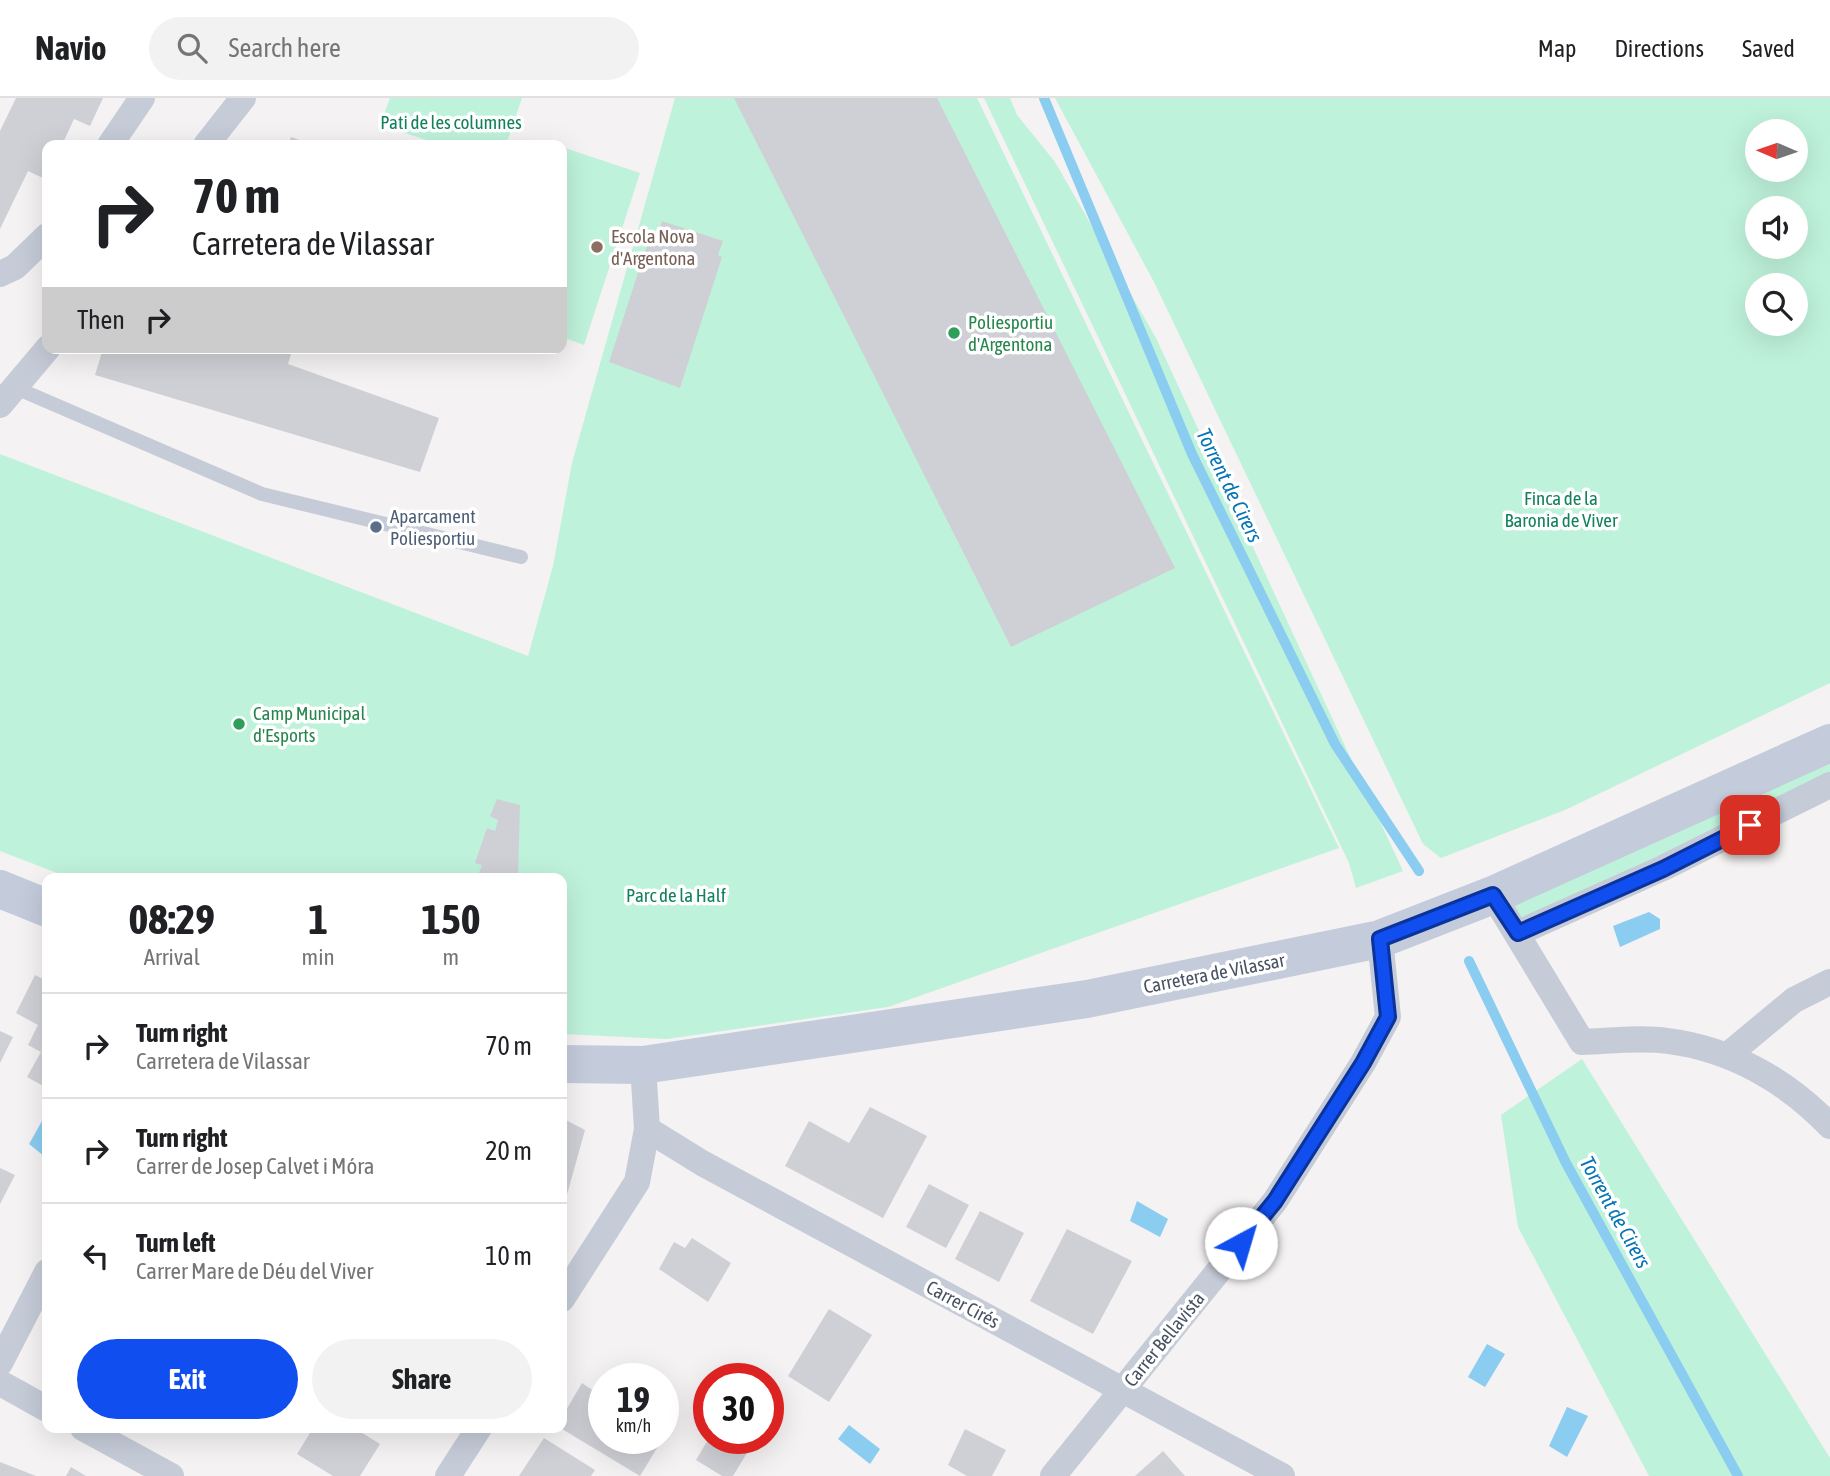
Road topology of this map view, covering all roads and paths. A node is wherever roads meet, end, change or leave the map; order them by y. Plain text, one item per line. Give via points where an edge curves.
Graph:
1 (142, 98) edge
2 (243, 98) edge
3 (113, 140) edge
4 (210, 140) edge
5 (42, 241) edge
6 (0, 274) edge
7 (43, 354) edge
8 (8, 396) edge
9 (521, 557) dead end
10 (1830, 743) edge
11 (1830, 785) edge
12 (0, 889) edge
13 (1493, 895) junction
14 (42, 906) edge
15 (1518, 933) junction
16 (1380, 939) junction
17 (1830, 982) edge
18 (1729, 1054) junction
19 (567, 1064) edge
20 (643, 1065) junction
21 (1830, 1126) edge
22 (647, 1129) junction
23 (42, 1282) edge
24 (567, 1291) edge
25 (0, 1363) edge
26 (0, 1383) edge
27 (1123, 1390) junction
28 (42, 1406) edge
29 (92, 1433) edge
30 (476, 1433) edge
31 (170, 1476) edge
32 (448, 1476) edge
33 (1052, 1476) edge
34 (1282, 1476) edge

1 - 3 street
2 - 4 street
5 - 6 street via 15,267
7 - 8 street
8 - 9 lane via 262,494
10 - 13 street, Carretera de Vilassar
11 - 15 street via 1663,869
12 - 14 street
13 - 15 street
13 - 16 street, Carretera de Vilassar
15 - 18 street via 1582,1042 1666,1040
16 - 20 street, Carretera de Vilassar via 1087,999
16 - 27 street, Carrer Bellavista via 1388,1017 1363,1063 1275,1201
17 - 18 street via 1794,1000
18 - 21 street via 1804,1099
19 - 20 street, Carretera de Vilassar
20 - 22 street
22 - 24 street via 637,1182
22 - 27 street, Carrer Cirés
23 - 25 street
26 - 28 street
27 - 33 street, Carrer Bellavista
27 - 34 street, Carrer Cirés
29 - 31 street
30 - 32 street

